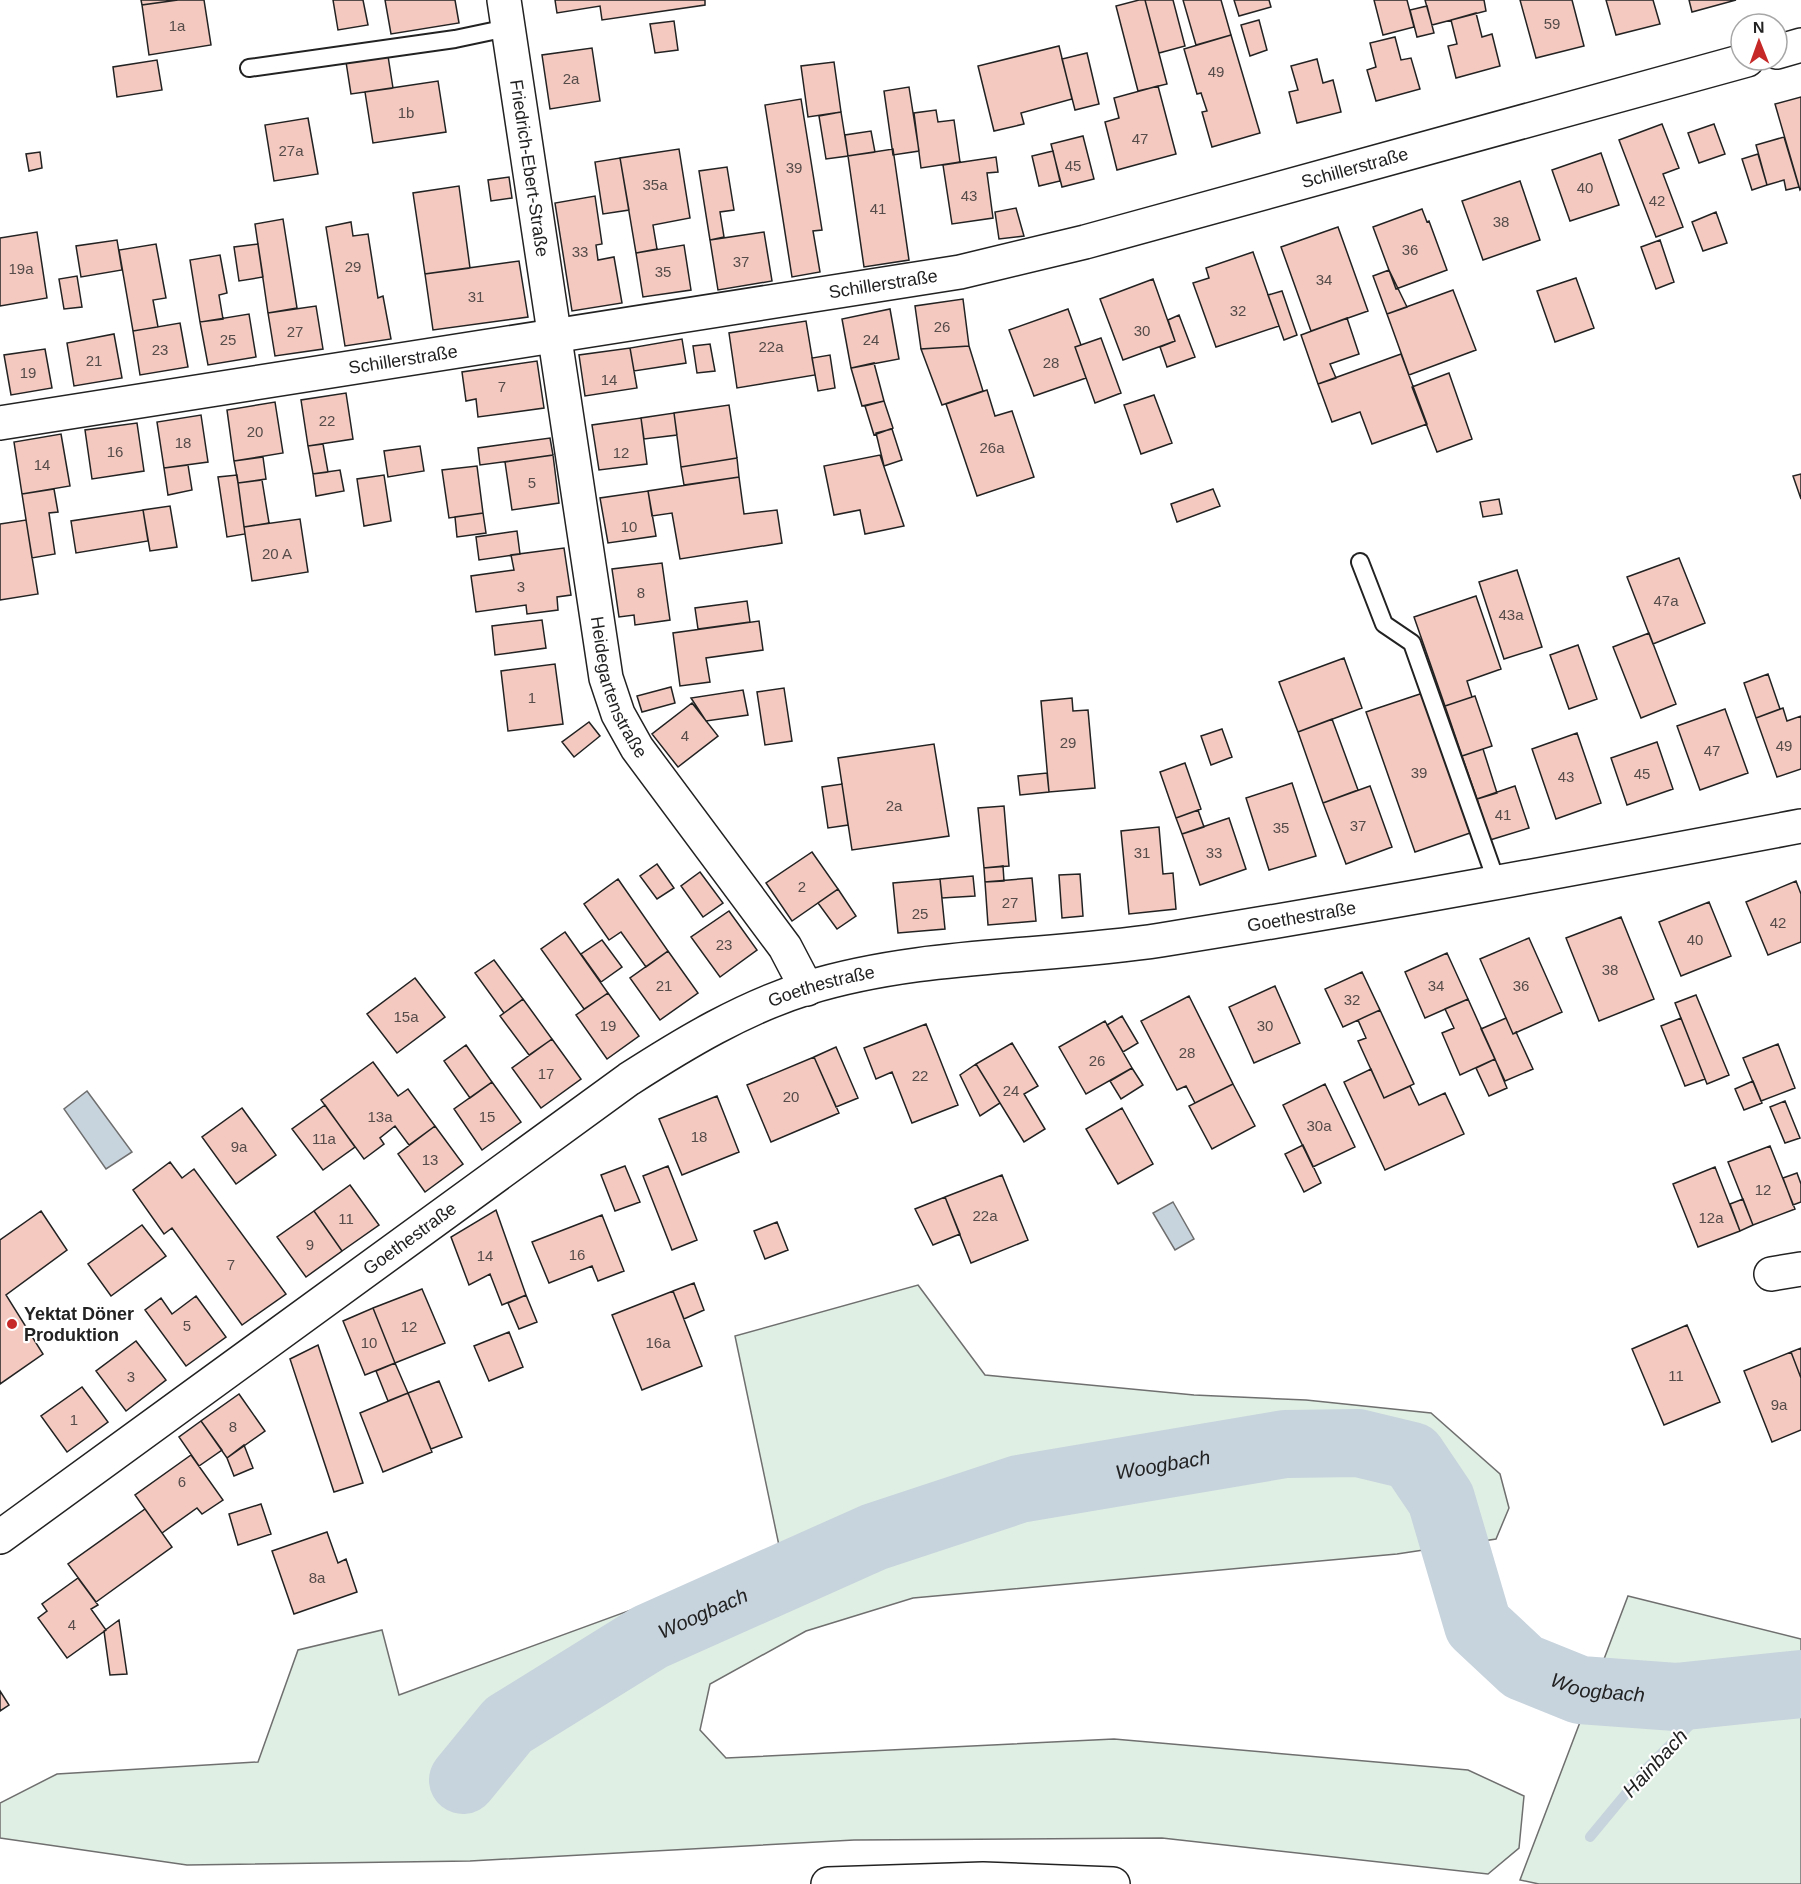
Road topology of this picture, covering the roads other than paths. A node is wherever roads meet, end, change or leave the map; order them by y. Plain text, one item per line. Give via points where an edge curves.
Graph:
1 (506, 14) edge
2 (1729, 65) edge
3 (249, 68) dead end
4 (554, 335) junction
5 (0, 423) edge
6 (1360, 562) dead end
7 (1801, 826) edge
8 (1497, 883) junction
9 (807, 989) junction
10 (0, 1537) edge
11 (828, 1884) edge
12 (1113, 1884) edge

1 - 3 lane via 455,39
1 - 4 street, Friedrich-Ebert-Straße
2 - 4 street, Schillerstraße via 960,272
4 - 5 street, Schillerstraße
4 - 9 street, Heidegartenstraße via 600,646 618,714 636,748 785,947
6 - 8 lane via 1384,624 1412,643
7 - 8 street, Goethestraße
8 - 9 street, Goethestraße via 1158,940 902,967
9 - 10 street, Goethestraße via 736,1017 629,1079
11 - 12 street via 983,1879

